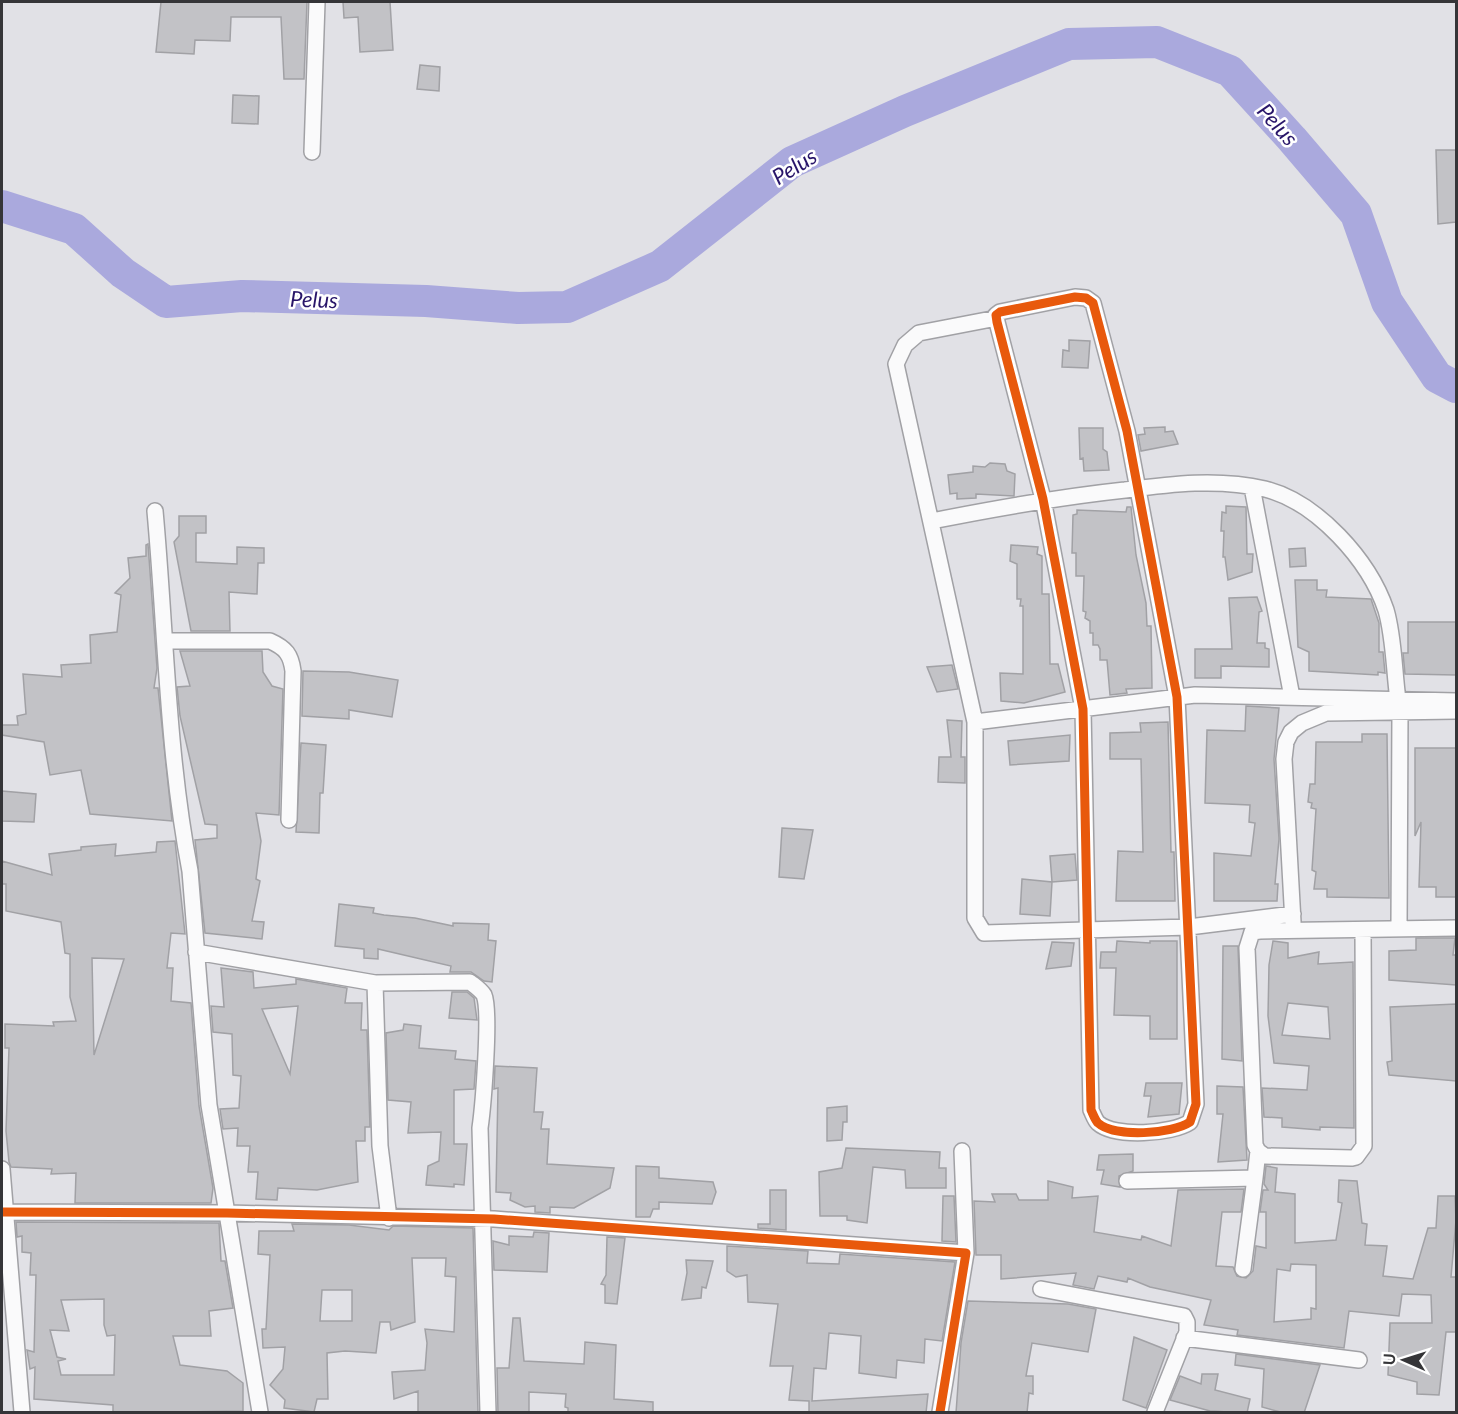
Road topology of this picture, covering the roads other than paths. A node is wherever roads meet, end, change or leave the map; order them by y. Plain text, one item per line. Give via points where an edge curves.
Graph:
1 (317, 2) edge
2 (312, 152) dead end
3 (997, 318) junction
4 (1252, 487) junction
5 (1138, 488) junction
6 (1043, 499) junction
7 (155, 511) dead end
8 (932, 521) junction
9 (165, 641) junction
10 (1177, 697) junction
11 (1292, 697) junction
12 (1456, 701) edge
13 (1399, 706) junction
14 (1083, 709) junction
15 (1456, 711) edge
16 (975, 722) junction
17 (289, 820) dead end
18 (1293, 914) junction
19 (1189, 927) junction
20 (1456, 928) edge
21 (1399, 929) junction
22 (1089, 930) junction
23 (1363, 930) junction
24 (1294, 931) junction
25 (196, 952) junction
26 (375, 982) junction
27 (1258, 1151) junction
28 (962, 1152) dead end
29 (2, 1169) edge
30 (1255, 1178) junction
31 (1127, 1181) dead end
32 (3, 1212) junction
33 (227, 1213) junction
34 (389, 1218) junction
35 (483, 1219) junction
36 (966, 1253) junction
37 (1244, 1269) dead end
38 (1041, 1288) dead end
39 (1184, 1338) junction
40 (1359, 1360) dead end
41 (22, 1413) edge
42 (260, 1413) edge
43 (488, 1413) edge
44 (940, 1413) edge
45 (1155, 1413) edge

1 - 2 street
3 - 5 street via 999,312 1075,297 1093,303
3 - 6 street
3 - 8 street via 919,333 905,345 896,364
4 - 5 street via 1223,482
4 - 11 street
4 - 13 street via 1301,506 1340,536 1356,555 1374,582 1386,611
5 - 6 street
5 - 10 street
6 - 8 street
6 - 14 street
7 - 9 street
8 - 16 street
9 - 17 street via 260,640 286,650 293,671
9 - 25 street via 167,700 190,871
10 - 11 street
10 - 14 street
10 - 19 street
11 - 13 street
12 - 13 street
13 - 15 street
13 - 18 street via 1326,713 1291,732 1284,759
13 - 21 street
14 - 16 street
14 - 22 street
16 - 22 street via 975,918 980,929 984,933
18 - 19 street
18 - 24 street
19 - 22 street
19 - 22 street via 1196,1104 1190,1122 1180,1129 1134,1132 1108,1128 1097,1122 1091,1110
20 - 21 street
21 - 23 street
23 - 24 street
23 - 27 street via 1364,1146 1352,1158 1275,1157
24 - 27 street via 1252,932 1249,937
25 - 26 street
25 - 33 street via 209,1105
26 - 34 street via 380,1146
26 - 35 street via 470,982 484,996 480,1128
27 - 30 street
28 - 36 street
29 - 32 street
30 - 31 street
30 - 37 street
32 - 33 street
32 - 41 street
33 - 34 street
33 - 42 street
34 - 35 street
35 - 36 street
35 - 43 street
36 - 44 street
38 - 39 street via 1184,1316
39 - 40 street
39 - 45 street

